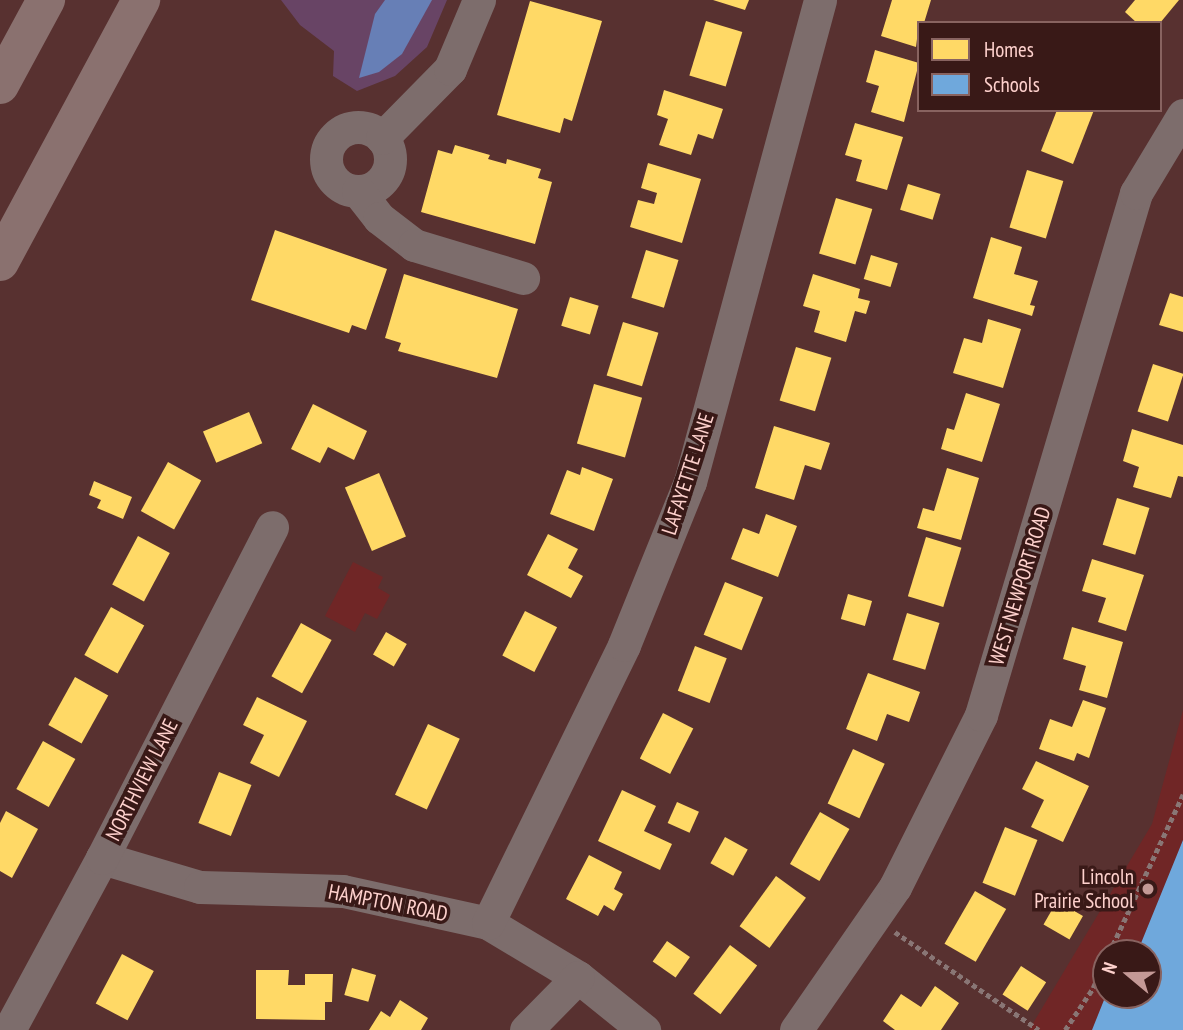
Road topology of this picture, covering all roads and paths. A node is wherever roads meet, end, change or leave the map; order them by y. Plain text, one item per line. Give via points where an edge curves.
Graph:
1 (46, 0) edge
2 (141, 0) edge
3 (479, 0) edge
4 (820, 0) edge
5 (0, 85) edge
6 (1183, 115) edge
7 (382, 138) junction
8 (358, 191) junction
9 (0, 262) edge
10 (523, 278) dead end
11 (272, 527) dead end
12 (1183, 794) edge
13 (102, 858) junction
14 (874, 918) junction
15 (488, 923) junction
16 (1116, 939) edge
17 (578, 977) junction
18 (1092, 990) edge
19 (9, 1030) edge
20 (526, 1030) edge
21 (643, 1030) edge
22 (796, 1030) edge
23 (1039, 1030) edge
24 (1065, 1030) edge

1 - 5 highway
2 - 9 highway
3 - 7 street via 450,69
4 - 15 street, LAFAYETTE LANE via 690,482 624,645
6 - 14 street, WEST NEWPORT ROAD via 1136,193 981,715 895,887
7 - 8 street via 388,147 388,169 374,187
7 - 8 street via 354,127 329,143 326,154 331,176 347,189
8 - 10 street via 380,218 414,244
11 - 13 street, NORTHVIEW LANE
12 - 16 path
13 - 15 street, HAMPTON ROAD via 200,887 343,891
13 - 19 street, NORTHVIEW LANE
14 - 22 street, WEST NEWPORT ROAD
14 - 23 path
15 - 17 street, HAMPTON ROAD
17 - 20 street
17 - 21 street, HAMPTON ROAD
18 - 24 path

